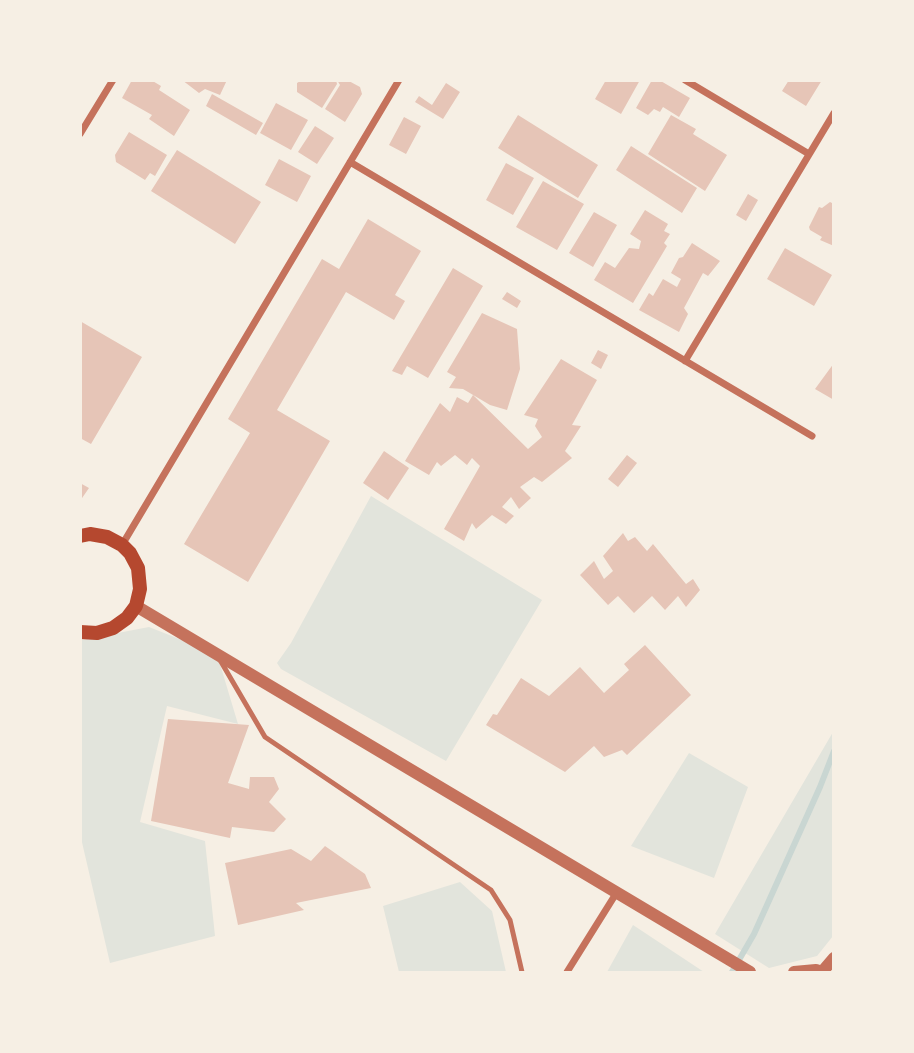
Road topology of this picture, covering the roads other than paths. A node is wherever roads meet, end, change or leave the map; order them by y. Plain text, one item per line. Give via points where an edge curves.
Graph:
1 (113, 80) edge
2 (399, 80) edge
3 (685, 80) edge
4 (834, 113) edge
5 (80, 115) edge
6 (89, 120) junction
7 (80, 134) edge
8 (809, 154) junction
9 (350, 162) junction
10 (685, 361) junction
11 (812, 436) dead end
12 (80, 536) edge
13 (122, 545) junction
14 (136, 606) junction
15 (80, 632) edge
16 (217, 654) junction
17 (617, 892) junction
18 (834, 958) edge
19 (522, 972) edge
20 (567, 972) edge
21 (750, 972) edge
22 (794, 972) edge
23 (822, 972) edge

1 - 6 street
2 - 9 street
3 - 8 street
4 - 8 street
5 - 6 street
6 - 7 street
8 - 10 street
9 - 10 street
9 - 13 street
10 - 11 street
12 - 13 main road via 107,537
13 - 14 main road via 138,568 141,589
14 - 15 main road via 113,628
14 - 16 street
16 - 17 street
16 - 19 lane via 265,737 491,890 510,920
17 - 20 street
17 - 21 street
18 - 23 street
22 - 23 street

